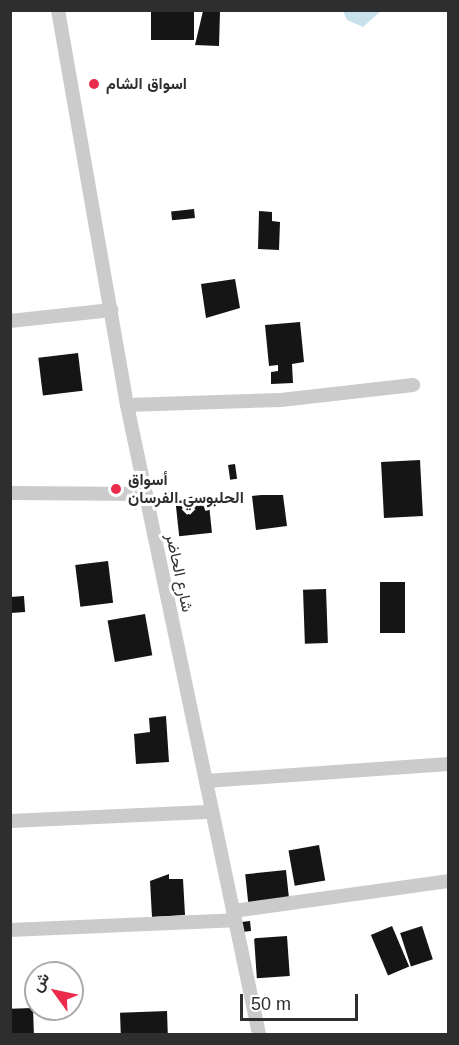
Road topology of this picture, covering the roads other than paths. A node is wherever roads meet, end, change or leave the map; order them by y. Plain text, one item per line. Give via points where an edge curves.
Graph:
1 (58, 10) edge
2 (111, 310) junction
3 (10, 321) edge
4 (413, 385) dead end
5 (127, 405) junction
6 (10, 493) edge
7 (146, 494) junction
8 (448, 764) edge
9 (206, 781) junction
10 (212, 812) junction
11 (10, 821) edge
12 (448, 881) edge
13 (234, 915) junction
14 (10, 930) edge
15 (259, 1035) edge

1 - 2 street, شارع الحاضر
2 - 3 street
2 - 5 street, شارع الحاضر
4 - 5 street via 281,400
5 - 7 street, شارع الحاضر
6 - 7 street
7 - 9 street, شارع الحاضر
8 - 9 street
9 - 10 street, شارع الحاضر
10 - 11 street
10 - 13 street, شارع الحاضر
12 - 13 street
13 - 14 street
13 - 15 street, شارع الحاضر

